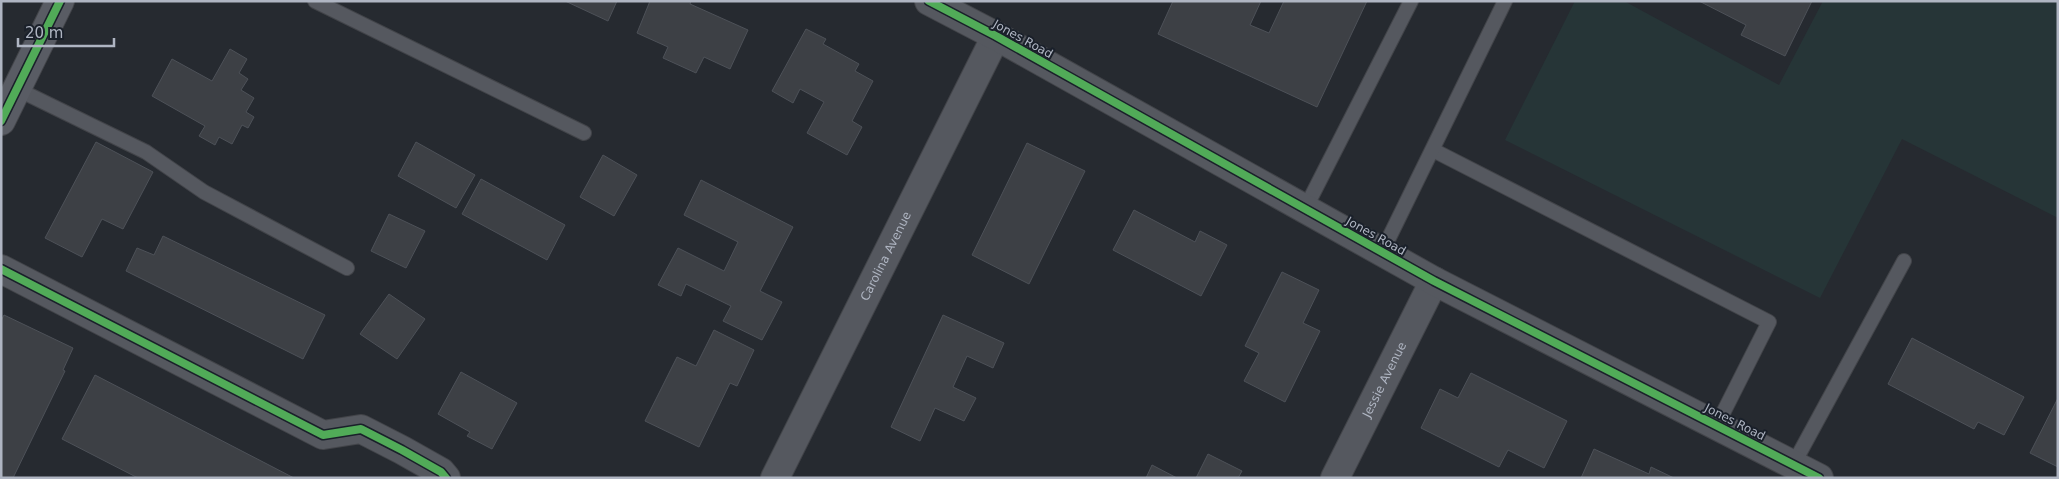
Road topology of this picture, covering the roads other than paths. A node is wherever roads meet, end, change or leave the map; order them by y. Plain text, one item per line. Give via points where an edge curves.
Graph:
1 (60, 1) edge
2 (315, 1) edge
3 (929, 1) edge
4 (1411, 1) edge
5 (1505, 1) edge
6 (996, 36) junction
7 (17, 89) junction
8 (1, 121) edge
9 (584, 133) dead end
10 (1433, 150) junction
11 (1305, 209) junction
12 (1382, 252) junction
13 (1904, 261) dead end
14 (347, 268) dead end
15 (1, 269) edge
16 (1434, 281) junction
17 (1717, 426) junction
18 (1793, 465) junction
19 (446, 478) edge
20 (775, 478) edge
21 (1335, 478) edge
22 (1819, 478) edge

1 - 7 main road
2 - 9 lane
3 - 6 street, Jones Road
4 - 11 lane
5 - 10 lane
6 - 11 street, Jones Road
6 - 20 street, Carolina Avenue
7 - 8 main road
7 - 14 lane via 146,152 204,192
10 - 12 lane
10 - 17 lane via 1769,322
11 - 12 street, Jones Road
12 - 16 street, Jones Road
13 - 18 lane
15 - 19 street via 323,435 360,430 402,450
16 - 17 street, Jones Road
16 - 21 street, Jessie Avenue
17 - 18 street, Jones Road
18 - 22 street, Jones Road

